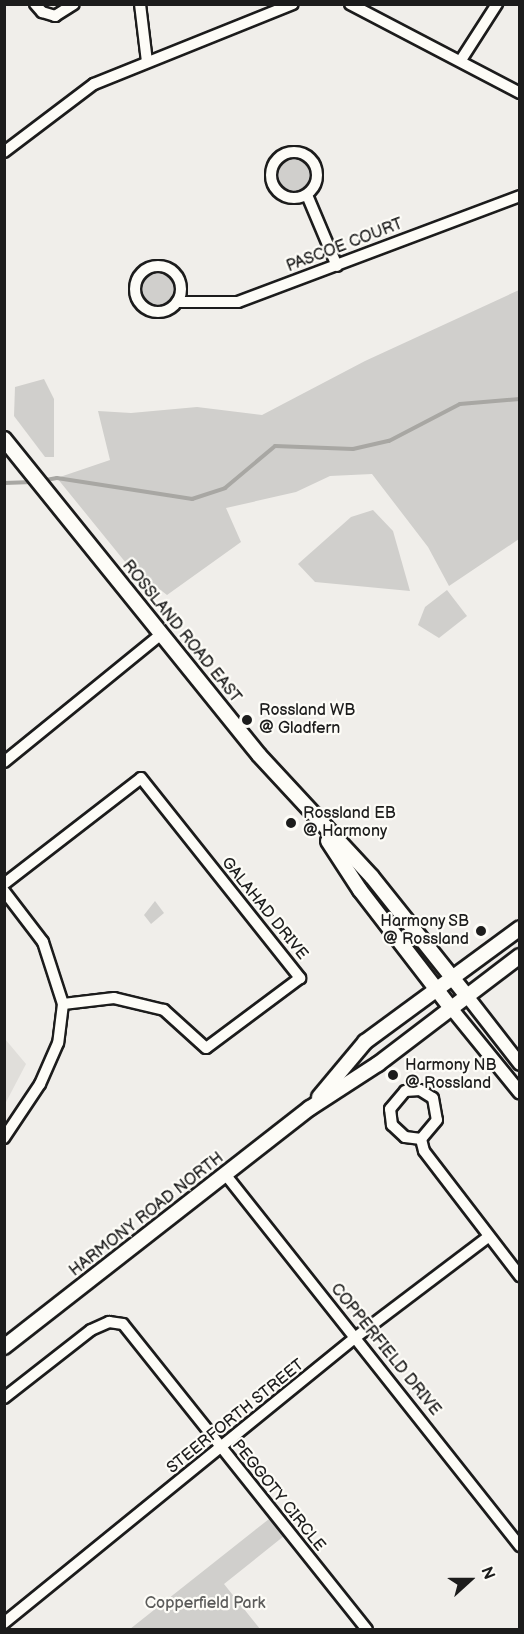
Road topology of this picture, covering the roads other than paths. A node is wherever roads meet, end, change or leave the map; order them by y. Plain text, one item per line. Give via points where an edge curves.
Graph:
1 (35, 4) edge
2 (74, 4) edge
3 (140, 4) edge
4 (293, 4) edge
5 (350, 4) edge
6 (497, 4) edge
7 (461, 60) junction
8 (147, 62) junction
9 (519, 93) edge
10 (4, 152) edge
11 (307, 195) junction
12 (519, 196) edge
13 (337, 266) junction
14 (177, 302) junction
15 (4, 439) edge
16 (160, 635) junction
17 (4, 762) edge
18 (312, 817) junction
19 (4, 884) edge
20 (4, 891) edge
21 (519, 928) edge
22 (519, 956) edge
23 (452, 978) junction
24 (437, 990) junction
25 (467, 996) junction
26 (63, 1004) junction
27 (451, 1008) junction
28 (519, 1064) edge
29 (519, 1094) edge
30 (310, 1108) junction
31 (4, 1138) edge
32 (421, 1139) junction
33 (225, 1174) junction
34 (488, 1237) junction
35 (519, 1276) edge
36 (356, 1337) junction
37 (4, 1347) edge
38 (4, 1398) edge
39 (222, 1449) junction
40 (519, 1546) edge
41 (4, 1623) edge
42 (367, 1629) edge

1 - 2 street via 42,12 55,16 69,12
3 - 8 street
4 - 8 street
5 - 7 street
6 - 7 street
7 - 9 street
8 - 10 street via 94,84
11 - 11 street via 318,176 313,161 300,153 279,158 272,171 274,186 292,198
11 - 13 street
12 - 13 street, PASCOE COURT
13 - 14 street, PASCOE COURT via 238,302
14 - 14 street, PASCOE COURT via 179,279 169,268 154,266 137,280 136,296 145,308 166,311
15 - 16 main road, ROSSLAND ROAD EAST
16 - 17 street
16 - 18 main road, ROSSLAND ROAD EAST
18 - 23 main road, ROSSLAND ROAD EAST via 372,877
18 - 24 main road via 360,890
19 - 26 street, GALAHAD DRIVE via 141,778 300,978 206,1048 164,1010 114,998
20 - 26 street via 43,942
21 - 23 main road, HARMONY ROAD NORTH
22 - 25 main road, HARMONY ROAD NORTH
23 - 24 main road, HARMONY ROAD NORTH
23 - 25 main road, ROSSLAND ROAD EAST
24 - 27 main road
24 - 30 main road, HARMONY ROAD NORTH via 365,1042
25 - 27 main road, HARMONY ROAD NORTH
25 - 28 street, ROSSLAND ROAD EAST
26 - 31 street via 54,1053 40,1084
27 - 29 street
27 - 30 main road, HARMONY ROAD NORTH via 378,1064
30 - 33 main road, HARMONY ROAD NORTH
32 - 32 street via 434,1128 436,1105 423,1092 405,1091 390,1109 392,1125 405,1137
32 - 34 street via 430,1162
33 - 36 street, COPPERFIELD DRIVE
33 - 37 main road, HARMONY ROAD NORTH
34 - 35 street
34 - 36 street, STEERFORTH STREET
36 - 39 street, STEERFORTH STREET
36 - 40 street, COPPERFIELD DRIVE
38 - 39 street, PEGGOTY CIRCLE via 91,1330 109,1322 123,1324
39 - 41 street, STEERFORTH STREET
39 - 42 street, PEGGOTY CIRCLE

